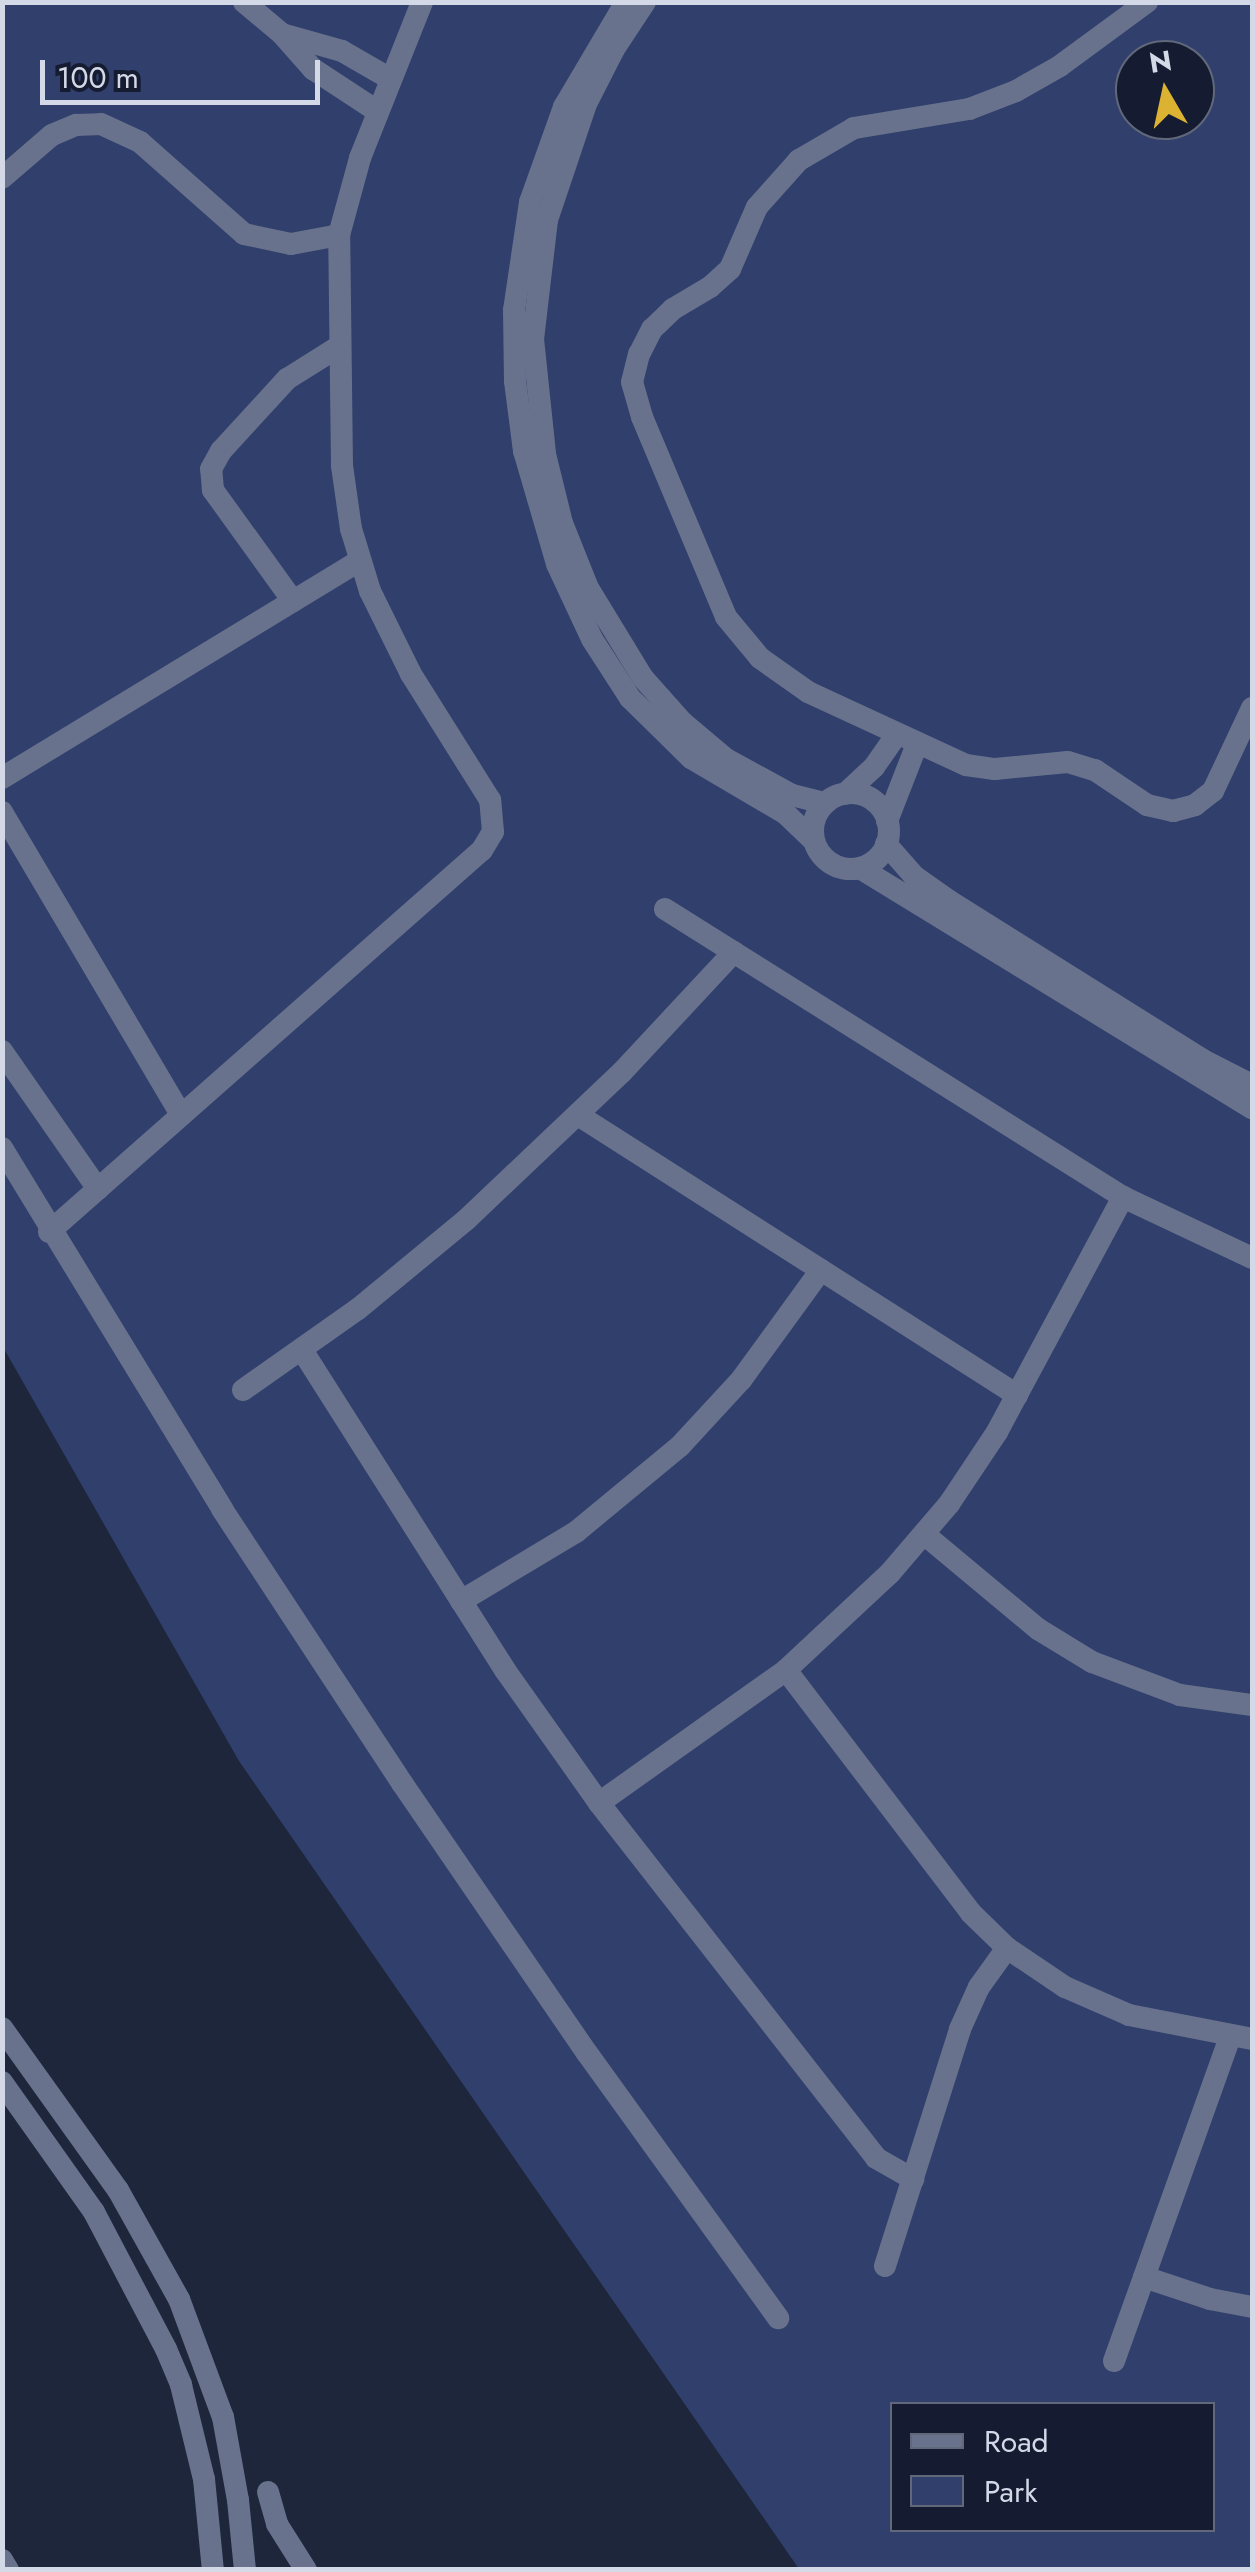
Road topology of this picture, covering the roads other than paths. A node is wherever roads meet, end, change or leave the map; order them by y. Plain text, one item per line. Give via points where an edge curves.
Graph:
1 (244, 2) edge
2 (422, 2) edge
3 (626, 2) edge
4 (646, 2) edge
5 (1148, 2) edge
6 (282, 34) junction
7 (390, 78) junction
8 (377, 111) junction
9 (2, 178) edge
10 (339, 235) junction
11 (338, 347) junction
12 (359, 560) junction
13 (294, 601) junction
14 (1252, 708) edge
15 (906, 739) junction
16 (2, 778) edge
17 (835, 798) junction
18 (2, 812) edge
19 (887, 832) junction
20 (813, 840) junction
21 (860, 868) junction
22 (665, 909) dead end
23 (734, 952) junction
24 (2, 1051) edge
25 (1252, 1086) edge
26 (1252, 1108) edge
27 (181, 1115) junction
28 (578, 1115) junction
29 (2, 1148) edge
30 (98, 1189) junction
31 (1124, 1197) junction
32 (50, 1232) junction
33 (1252, 1258) edge
34 (821, 1270) junction
35 (302, 1350) junction
36 (243, 1390) dead end
37 (1017, 1395) junction
38 (924, 1534) junction
39 (460, 1602) junction
40 (786, 1670) junction
41 (1252, 1705) edge
42 (599, 1803) junction
43 (1007, 1948) junction
44 (2, 2028) edge
45 (1241, 2038) edge
46 (2, 2082) edge
47 (913, 2178) junction
48 (885, 2266) dead end
49 (1144, 2277) junction
50 (1252, 2307) edge
51 (778, 2318) dead end
52 (1114, 2361) dead end
53 (268, 2492) dead end
54 (2, 2560) edge
55 (8, 2570) edge
56 (213, 2570) edge
57 (245, 2570) edge
58 (306, 2570) edge

1 - 6 street
2 - 7 street
3 - 20 street via 551,136 522,238 514,363 532,486 574,602 630,698 691,758 786,814
4 - 17 street via 586,104 547,220 533,339 545,454 588,588 643,678 726,759 792,795
5 - 15 street via 1016,91 945,114 874,122 816,147 769,190 730,268 662,318 639,354 632,382 642,417 726,617 791,682
6 - 7 street via 342,50
6 - 8 street via 313,69
7 - 8 street
8 - 10 street
9 - 10 street via 52,134 101,124 140,142 244,234 291,244
10 - 11 street
11 - 12 street via 342,466
11 - 13 street via 287,379 211,469 213,490
12 - 13 street
12 - 27 street via 396,648 490,800 493,832 482,850
13 - 16 street
14 - 15 street via 1212,791 1195,806 1173,811 1147,806 1082,766 1054,761 980,768
15 - 17 street
15 - 19 street
17 - 19 street via 871,799
17 - 20 street via 814,820
18 - 27 street
19 - 21 street via 876,860
19 - 25 street via 914,876 948,900
20 - 21 street via 830,864
21 - 26 street
22 - 23 street
23 - 28 street
23 - 31 street
24 - 30 street
27 - 30 street
28 - 34 street
28 - 35 street via 467,1220
29 - 32 street
30 - 32 street
31 - 33 street
31 - 37 street
32 - 51 street via 402,1783
34 - 37 street
34 - 39 street via 741,1380 680,1446 576,1532
35 - 36 street
35 - 39 street
37 - 38 street
38 - 40 street via 857,1608
38 - 41 street via 1038,1630 1092,1662 1180,1695
39 - 42 street
40 - 42 street
40 - 43 street via 971,1913
42 - 47 street via 876,2158
43 - 45 street via 1096,2002 1163,2024
43 - 47 street via 964,2018
44 - 57 street via 118,2190 185,2312 226,2431
45 - 49 street
46 - 56 street via 94,2212 166,2349 204,2479
47 - 48 street
49 - 50 street
49 - 52 street
53 - 58 street via 277,2524
54 - 55 street

